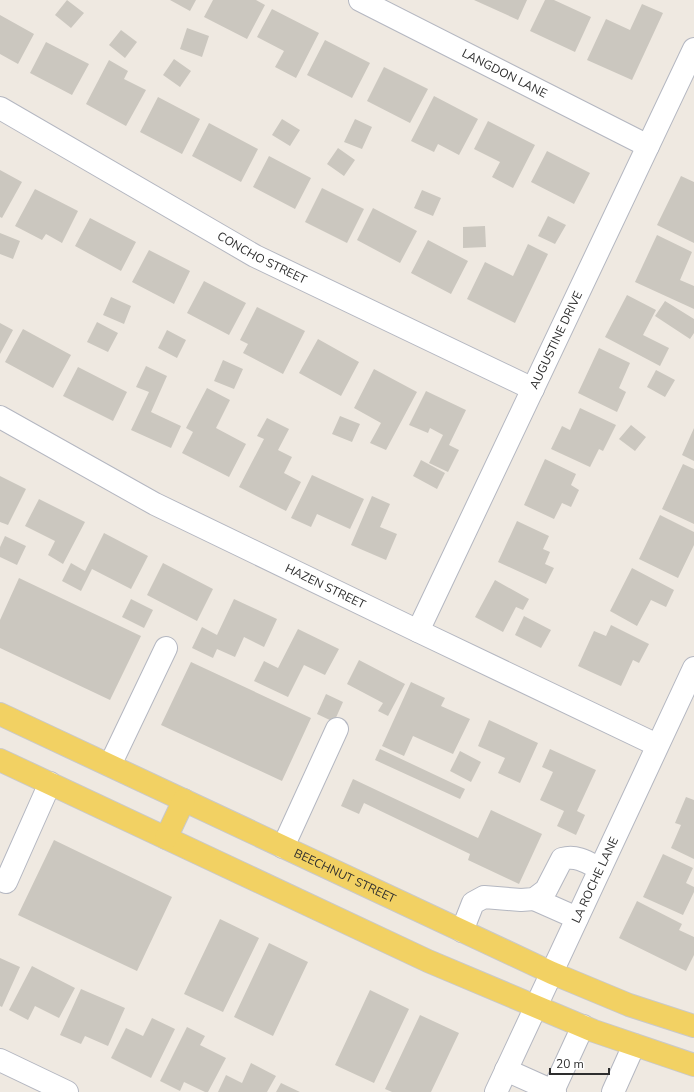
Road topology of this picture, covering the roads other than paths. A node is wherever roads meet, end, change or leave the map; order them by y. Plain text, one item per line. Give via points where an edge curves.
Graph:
1 (360, 0) edge
2 (694, 49) edge
3 (0, 108) edge
4 (648, 146) junction
5 (533, 389) junction
6 (0, 417) edge
7 (418, 631) junction
8 (166, 648) dead end
9 (694, 668) edge
10 (0, 714) edge
11 (337, 729) dead end
12 (657, 746) junction
13 (0, 760) edge
14 (110, 765) junction
15 (50, 783) junction
16 (184, 800) junction
17 (166, 838) junction
18 (283, 847) junction
19 (600, 868) junction
20 (6, 882) dead end
21 (534, 899) junction
22 (577, 918) junction
23 (462, 931) junction
24 (552, 973) junction
25 (536, 1007) junction
26 (583, 1026) junction
27 (694, 1026) edge
28 (634, 1045) junction
29 (0, 1060) edge
30 (694, 1065) edge
31 (506, 1070) junction
32 (67, 1092) edge
33 (496, 1092) edge
34 (554, 1092) edge
35 (613, 1092) edge

1 - 4 street, LANGDON LANE
2 - 4 street, AUGUSTINE DRIVE
3 - 5 street, CONCHO STREET via 255,256
4 - 5 street, AUGUSTINE DRIVE
5 - 7 street, AUGUSTINE DRIVE
6 - 7 street, HAZEN STREET via 155,504
7 - 12 street, HAZEN STREET
8 - 14 street
9 - 12 street, LA ROCHE LANE
10 - 14 main road, BEECHNUT STREET
11 - 18 street
12 - 19 street, LA ROCHE LANE
13 - 15 main road
14 - 16 main road, BEECHNUT STREET
15 - 17 main road
15 - 20 street
16 - 17 main road
16 - 18 main road, BEECHNUT STREET
17 - 25 main road via 428,961
18 - 23 main road, BEECHNUT STREET
19 - 21 street via 581,859 562,859 546,890
19 - 22 street, LA ROCHE LANE
21 - 22 street
21 - 23 street via 484,897 473,903
22 - 24 street, LA ROCHE LANE
23 - 24 main road, BEECHNUT STREET
24 - 25 street, LA ROCHE LANE
24 - 27 main road, BEECHNUT STREET via 629,1005
25 - 26 main road
25 - 31 street, LA ROCHE LANE
26 - 28 main road
26 - 34 street
28 - 30 main road
28 - 35 street
29 - 32 street
31 - 33 street, LA ROCHE LANE
31 - 34 street

